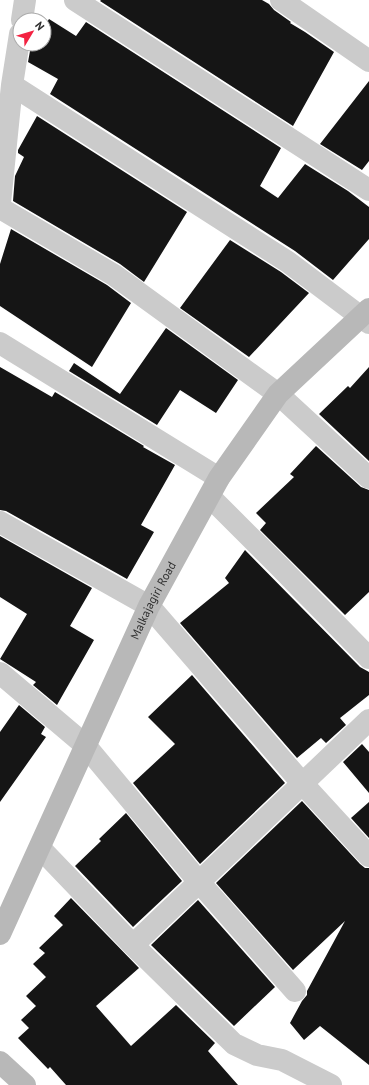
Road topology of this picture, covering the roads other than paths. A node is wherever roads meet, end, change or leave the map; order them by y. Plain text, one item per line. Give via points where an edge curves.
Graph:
1 (26, 0) edge
2 (75, 0) edge
3 (281, 0) edge
4 (24, 12) edge
5 (17, 52) edge
6 (369, 61) edge
7 (12, 85) junction
8 (369, 190) edge
9 (0, 203) edge
10 (0, 208) edge
11 (366, 316) edge
12 (0, 342) edge
13 (278, 394) junction
14 (369, 478) edge
15 (215, 487) junction
16 (0, 522) edge
17 (149, 606) junction
18 (369, 658) edge
19 (0, 673) edge
20 (369, 720) edge
21 (84, 745) junction
22 (302, 783) junction
23 (40, 848) junction
24 (369, 856) edge
25 (199, 882) junction
26 (0, 934) edge
27 (133, 945) junction
28 (295, 990) dead end
29 (0, 1062) edge
30 (25, 1085) edge
31 (331, 1085) edge

1 - 4 street
2 - 8 street
3 - 6 street
5 - 7 street
7 - 9 street
7 - 11 street via 288,262
10 - 13 street via 114,275
11 - 13 main road, Malkajagiri Road
12 - 15 street
13 - 14 street
13 - 15 main road, Malkajagiri Road
15 - 17 main road, Malkajagiri Road
15 - 18 street via 280,566
16 - 17 street
17 - 21 main road, Malkajagiri Road
17 - 22 street
19 - 21 street
20 - 22 street
21 - 23 main road, Malkajagiri Road
21 - 25 street
22 - 24 street
22 - 25 street
23 - 26 main road, Malkajagiri Road
23 - 27 street
25 - 27 street
25 - 28 street
27 - 31 street via 234,1044 257,1055 282,1060
29 - 30 main road

